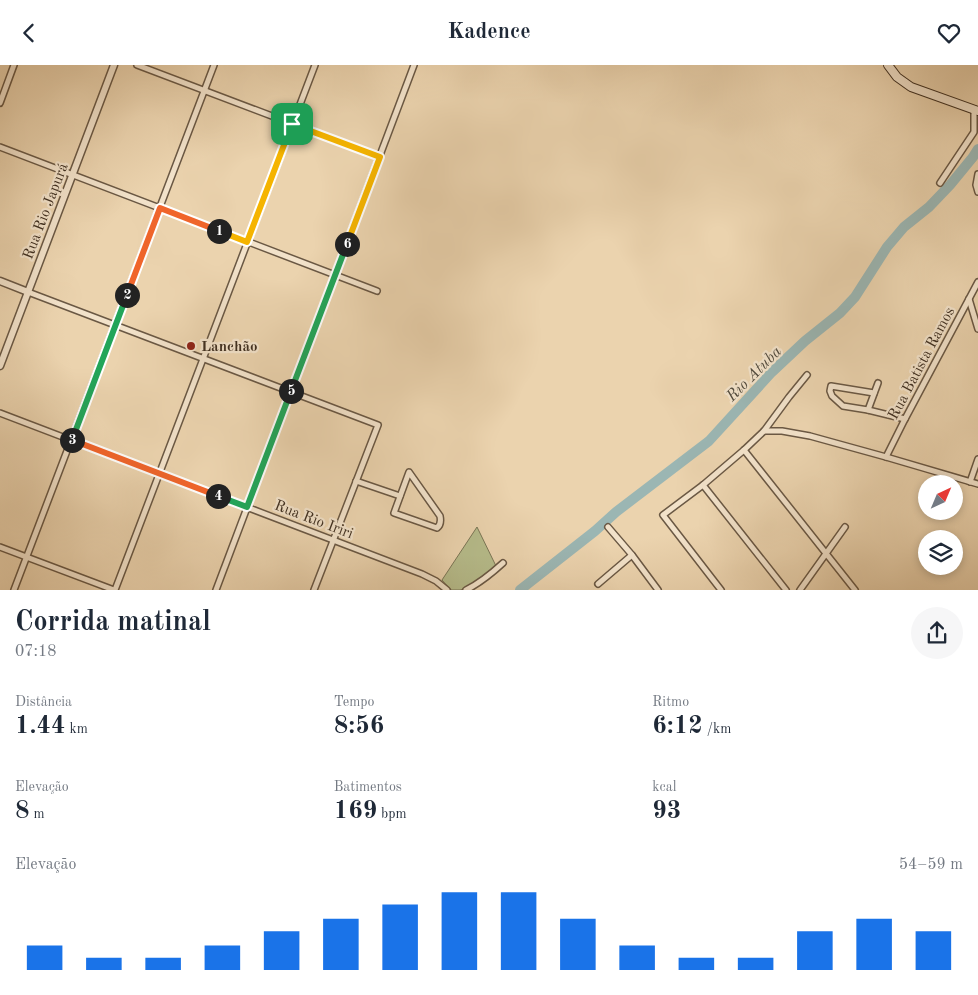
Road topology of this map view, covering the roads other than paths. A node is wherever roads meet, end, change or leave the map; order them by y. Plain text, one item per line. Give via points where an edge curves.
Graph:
1 (14, 65) edge
2 (114, 65) edge
3 (136, 65) edge
4 (214, 65) edge
5 (315, 65) edge
6 (414, 65) edge
7 (888, 65) edge
8 (204, 91) junction
9 (0, 103) edge
10 (976, 110) edge
11 (292, 124) junction
12 (0, 147) edge
13 (380, 157) junction
14 (978, 174) edge
15 (72, 175) junction
16 (940, 183) dead end
17 (978, 192) edge
18 (160, 208) junction
19 (247, 242) junction
20 (335, 275) junction
21 (0, 281) edge
22 (978, 282) edge
23 (377, 291) dead end
24 (28, 292) junction
25 (969, 299) junction
26 (115, 325) junction
27 (978, 328) edge
28 (203, 358) junction
29 (0, 366) edge
30 (807, 375) dead end
31 (878, 383) dead end
32 (291, 392) junction
33 (874, 393) junction
34 (868, 410) junction
35 (0, 413) edge
36 (905, 419) junction
37 (764, 431) junction
38 (71, 440) junction
39 (744, 450) junction
40 (886, 457) junction
41 (978, 459) edge
42 (159, 474) junction
43 (356, 481) junction
44 (970, 482) junction
45 (978, 484) edge
46 (703, 485) junction
47 (400, 496) junction
48 (247, 507) junction
49 (608, 527) dead end
50 (845, 527) dead end
51 (333, 540) junction
52 (0, 547) edge
53 (826, 554) junction
54 (632, 555) junction
55 (27, 557) junction
56 (503, 563) dead end
57 (598, 584) dead end
58 (14, 590) edge
59 (114, 590) edge
60 (216, 590) edge
61 (314, 590) edge
62 (447, 590) edge
63 (466, 590) edge
64 (658, 590) edge
65 (721, 590) edge
66 (786, 590) edge
67 (800, 590) edge
68 (855, 590) edge

1 - 9 street
2 - 15 street, Rua Rio Japurá
3 - 8 street
4 - 8 street
5 - 11 street
6 - 13 street
7 - 10 main road via 911,87
8 - 11 street
8 - 18 street
10 - 16 street via 974,132
11 - 13 street
11 - 19 street
12 - 15 street
13 - 20 street
14 - 17 street
15 - 18 street
15 - 24 street, Rua Rio Japurá
18 - 19 street
18 - 26 street
19 - 20 street
19 - 28 street
20 - 23 street
20 - 32 street
21 - 24 street
22 - 25 street, Rua Batista Ramos
24 - 26 street
24 - 29 street, Rua Rio Japurá
25 - 27 street
25 - 36 street, Rua Batista Ramos
26 - 28 street
26 - 38 street
28 - 32 street
28 - 42 street
30 - 37 street
31 - 33 street
32 - 43 street via 378,425
32 - 48 street
33 - 34 street
33 - 34 street via 831,386 832,395 843,406
34 - 36 street
35 - 38 street, Rua Rio Iriri
36 - 40 street, Rua Batista Ramos
37 - 39 street
37 - 40 street via 794,433
38 - 42 street, Rua Rio Iriri
38 - 55 street
39 - 46 street
39 - 53 street
40 - 44 street
41 - 44 street
42 - 48 street, Rua Rio Iriri
42 - 59 street
43 - 47 street
43 - 51 street
44 - 45 street
46 - 65 street via 663,515
46 - 66 street
47 - 47 street via 394,513 434,528 440,526 438,512 409,473
48 - 51 street, Rua Rio Iriri
48 - 60 street
49 - 54 street
50 - 53 street
51 - 61 street
51 - 62 street, Rua Rio Iriri via 422,574
52 - 55 street
53 - 67 street
53 - 68 street
54 - 57 street
54 - 64 street
55 - 58 street
55 - 59 street
56 - 63 street via 491,575

